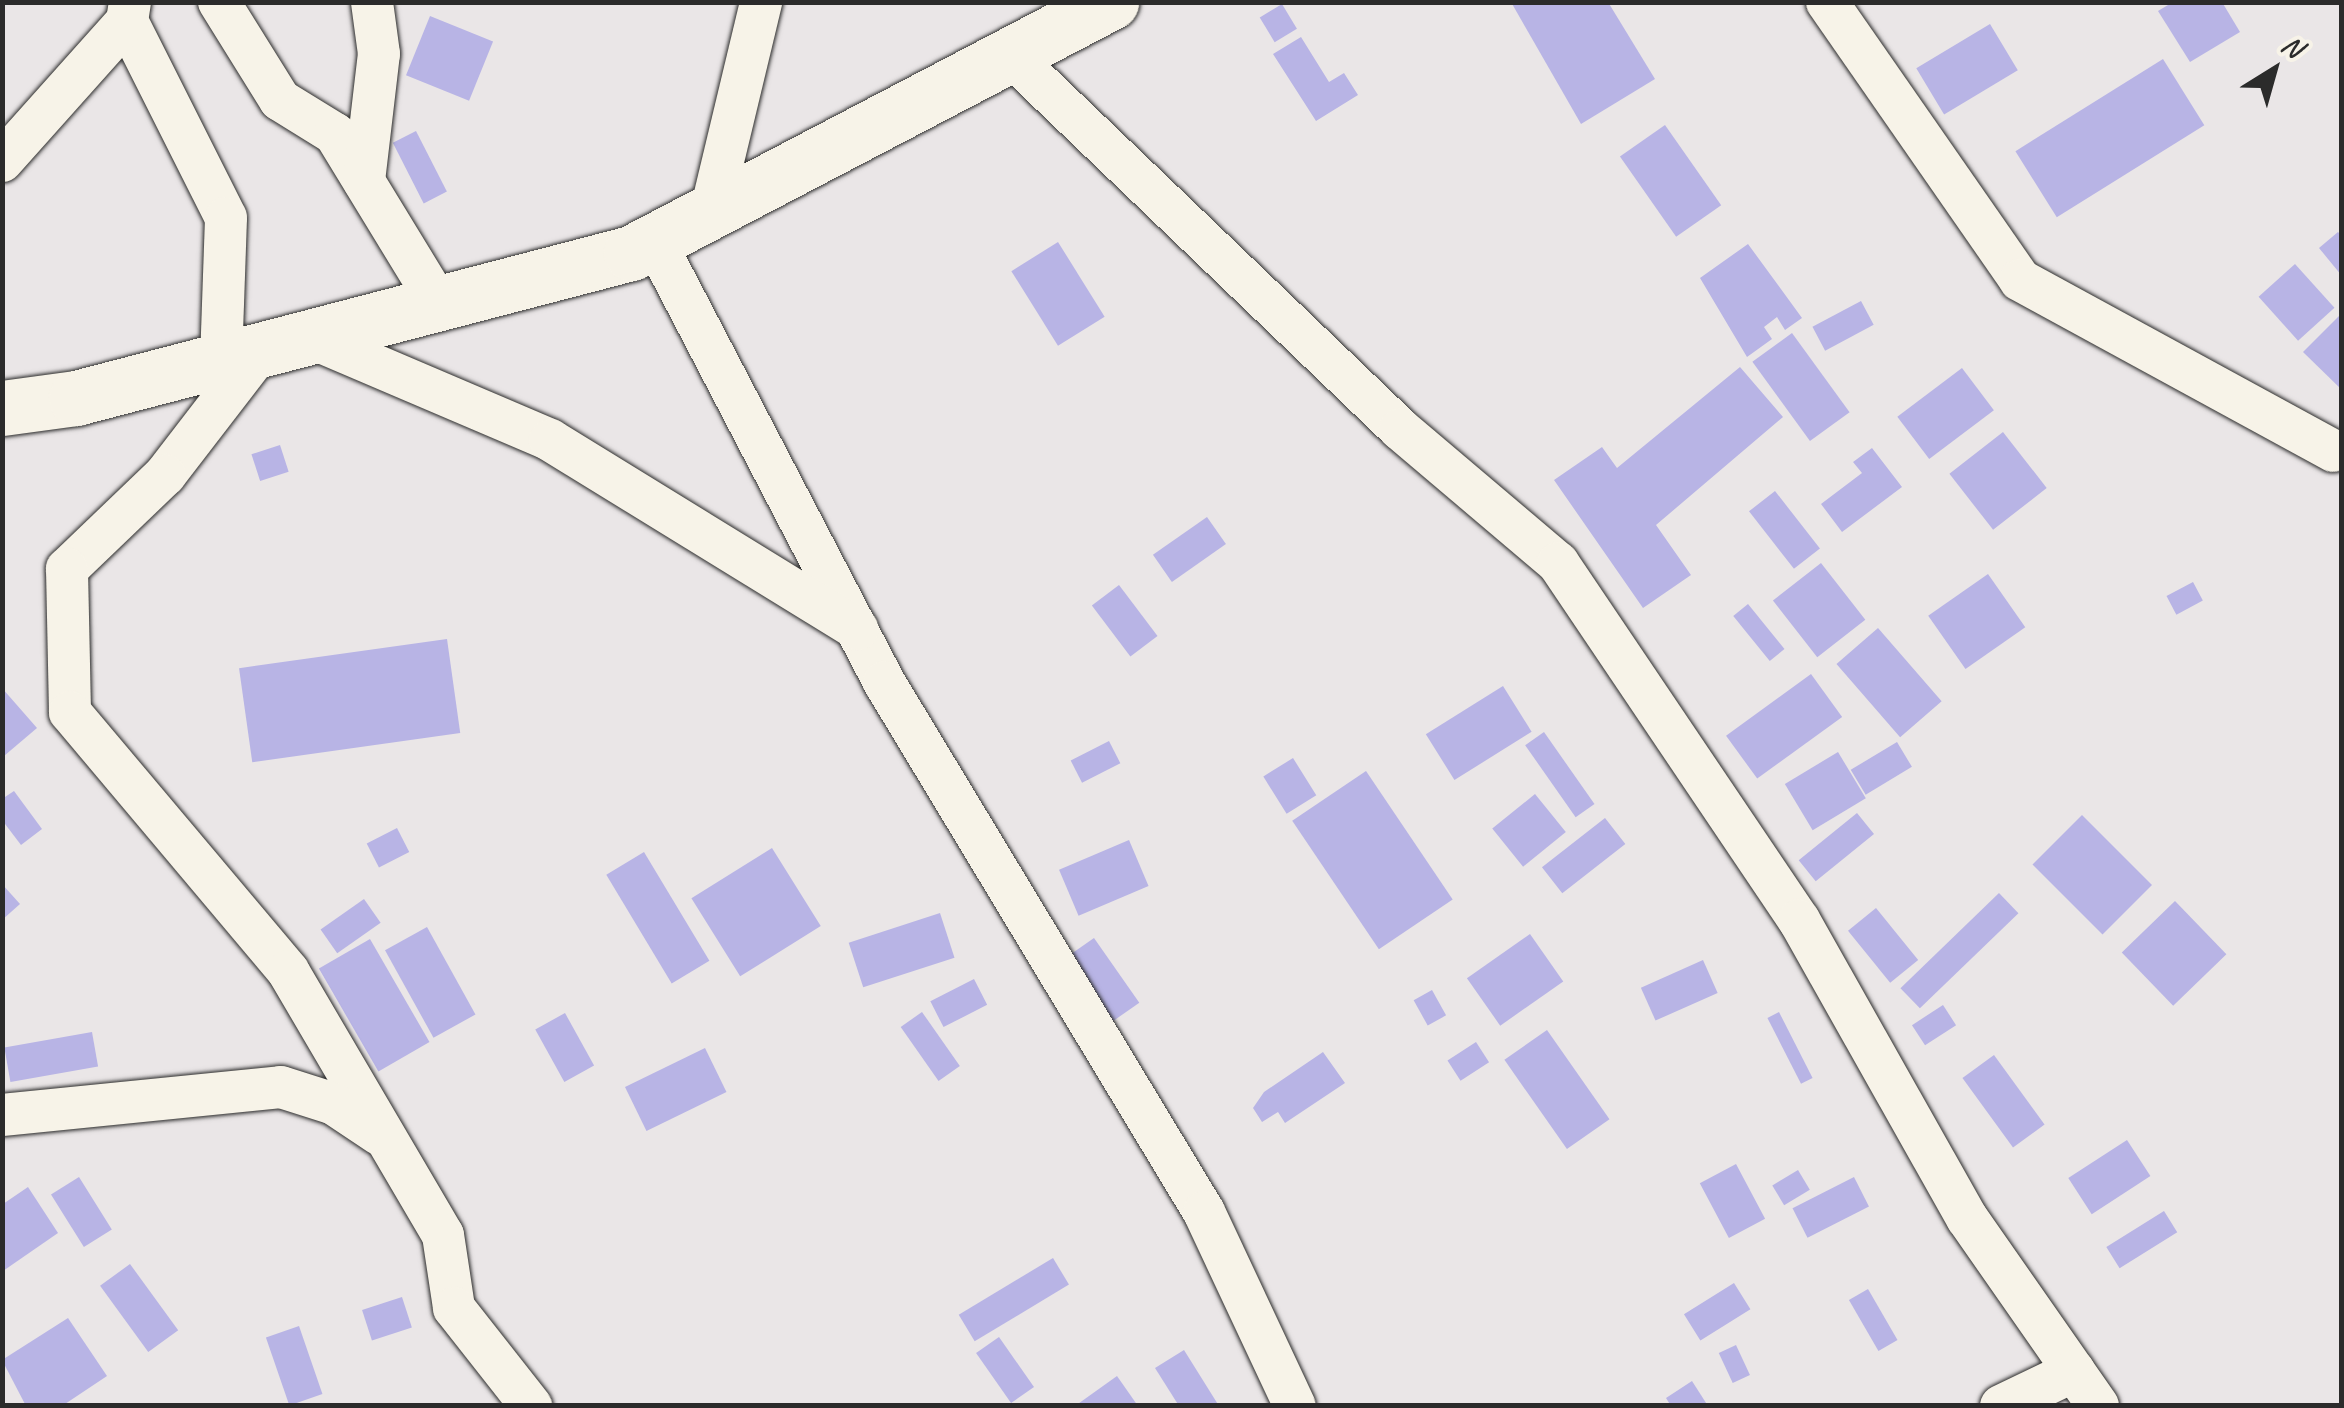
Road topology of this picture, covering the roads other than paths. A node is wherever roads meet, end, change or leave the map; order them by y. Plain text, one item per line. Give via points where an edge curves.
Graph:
1 (219, 2) edge
2 (372, 2) edge
3 (760, 2) edge
4 (1111, 2) edge
5 (1827, 2) edge
6 (129, 12) edge
7 (1010, 54) junction
8 (2, 161) edge
9 (364, 181) junction
10 (711, 211) junction
11 (654, 240) junction
12 (438, 303) junction
13 (264, 349) junction
14 (2, 408) edge
15 (2333, 451) dead end
16 (857, 629) junction
17 (2, 1115) edge
18 (388, 1140) junction
19 (2074, 1370) junction
20 (530, 1406) edge
21 (1295, 1406) edge
22 (2001, 1406) edge
23 (2098, 1406) edge

1 - 9 street via 280,100 335,134
2 - 9 street via 379,54
3 - 10 street
4 - 7 street
5 - 15 street via 2020,280
6 - 8 street
6 - 13 street via 226,218
7 - 10 street
7 - 19 street via 1372,402 1558,563 1799,920 1967,1218
9 - 12 street
10 - 11 street
11 - 12 street
11 - 16 street
12 - 13 street
13 - 14 street
13 - 16 street via 550,440
13 - 18 street via 165,475 67,569 70,712 288,971
16 - 21 street via 1043,958 1204,1212
17 - 18 street via 281,1088 334,1104
18 - 20 street via 444,1234 454,1308
19 - 22 street
19 - 23 street

